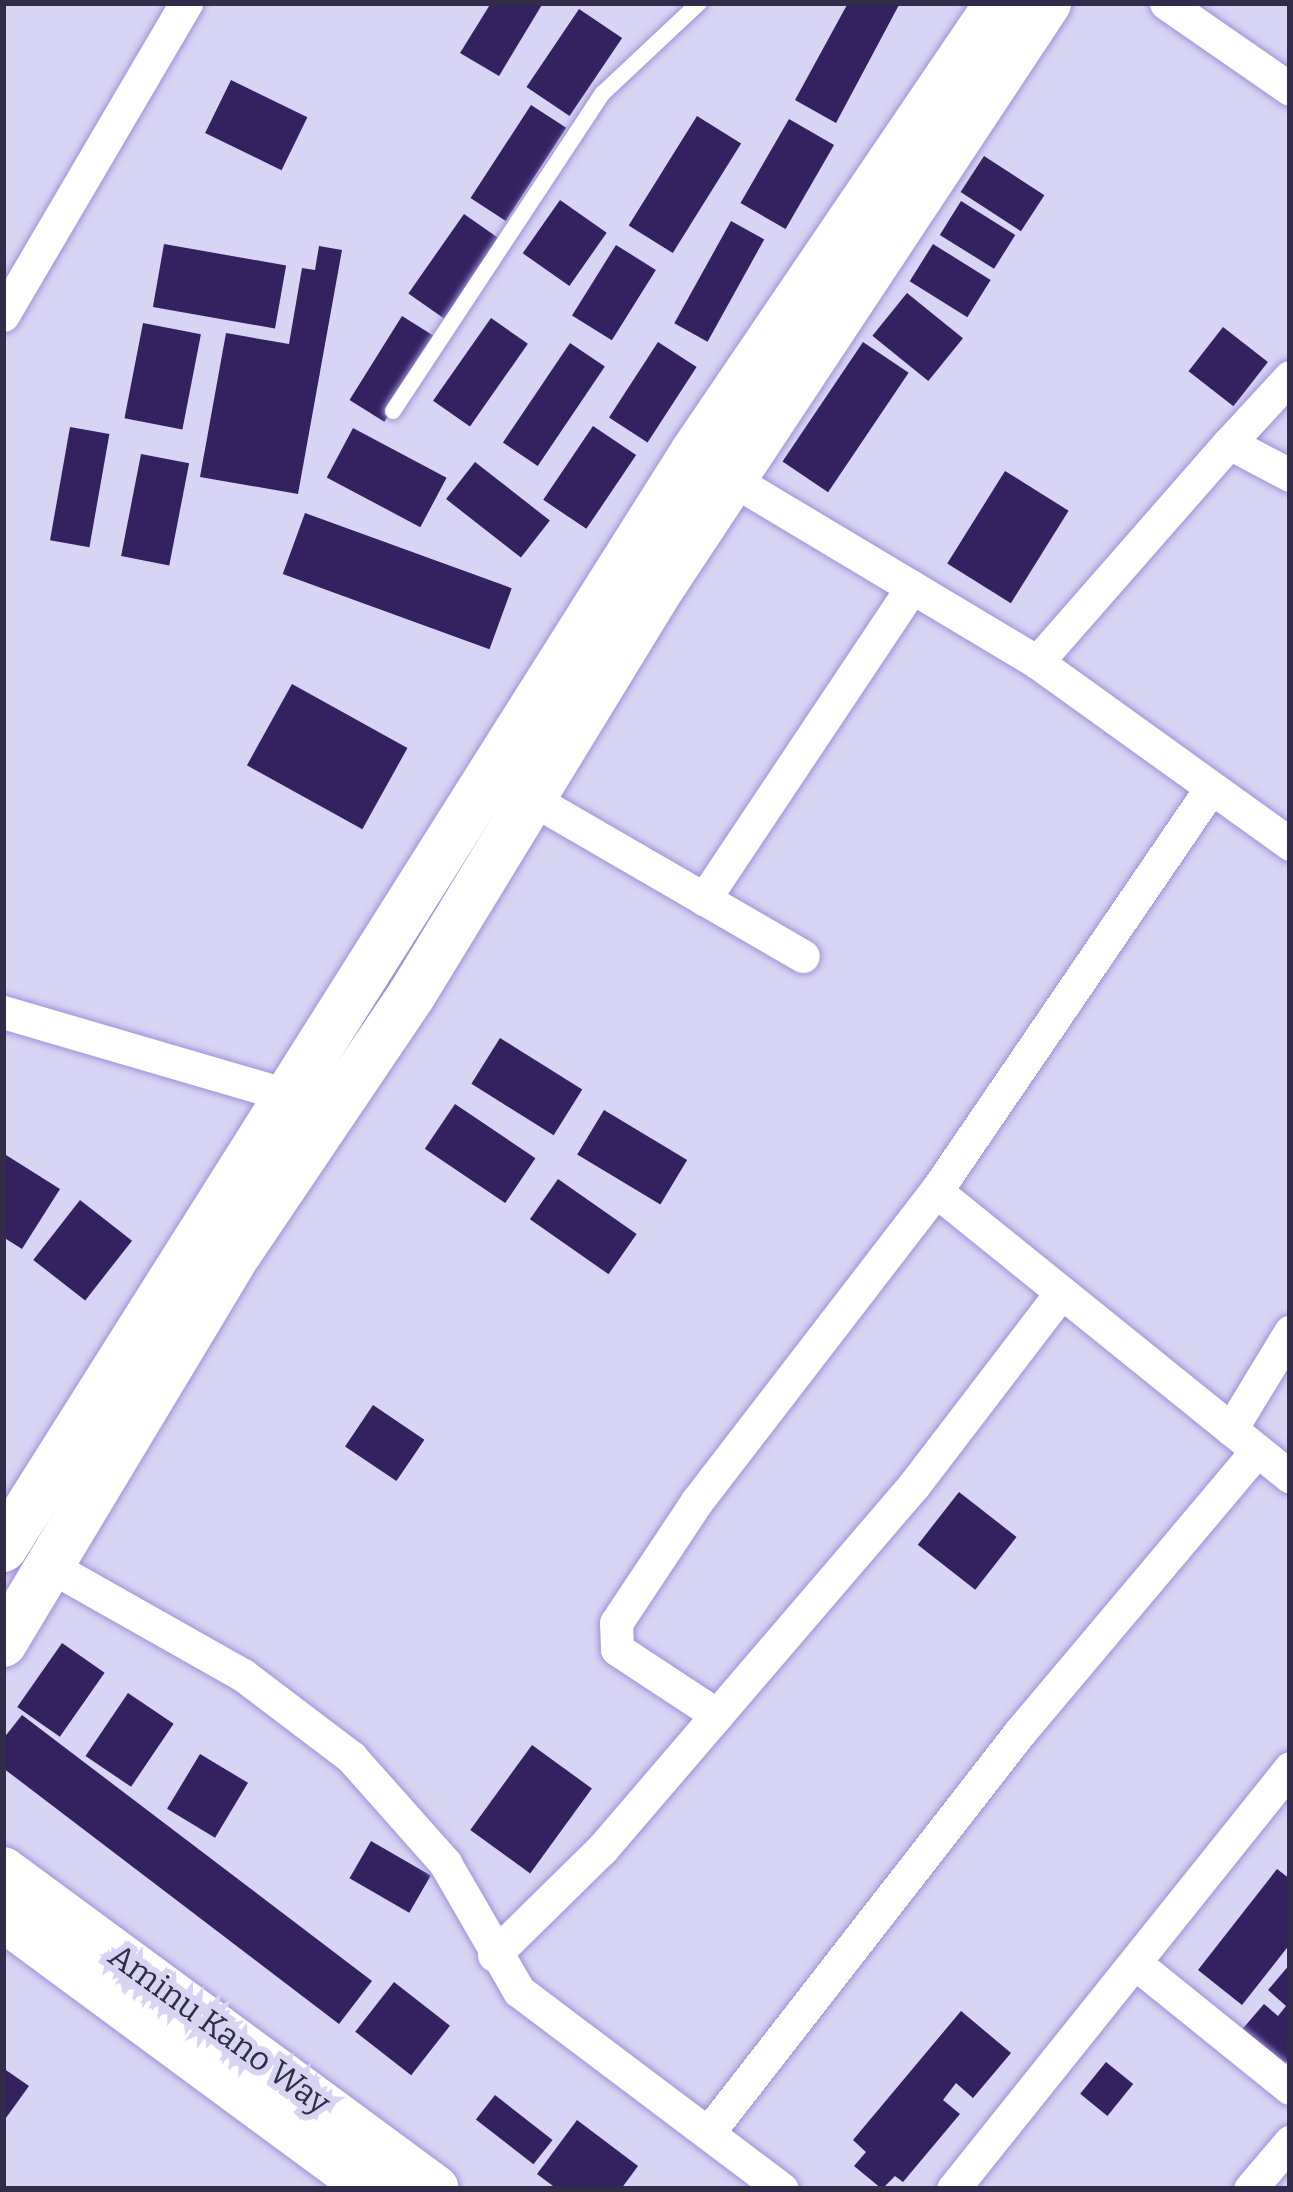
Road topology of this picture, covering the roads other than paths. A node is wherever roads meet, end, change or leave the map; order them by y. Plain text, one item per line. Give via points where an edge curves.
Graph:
1 (186, 3) edge
2 (699, 3) edge
3 (999, 3) edge
4 (1047, 3) edge
5 (1166, 3) edge
6 (1290, 89) edge
7 (3, 315) edge
8 (1290, 377) edge
9 (393, 411) dead end
10 (1229, 443) junction
11 (1290, 475) edge
12 (733, 480) junction
13 (912, 587) junction
14 (1037, 662) junction
15 (1210, 789) junction
16 (532, 799) junction
17 (1290, 844) edge
18 (704, 899) junction
19 (803, 956) dead end
20 (3, 1012) edge
21 (314, 1103) junction
22 (936, 1191) junction
23 (1061, 1293) junction
24 (1290, 1333) edge
25 (1244, 1440) junction
26 (1290, 1478) edge
27 (3, 1548) edge
28 (50, 1566) junction
29 (3, 1643) edge
30 (717, 1715) junction
31 (1286, 1781) edge
32 (3, 1871) edge
33 (3, 1917) edge
34 (494, 1954) junction
35 (1135, 1963) junction
36 (1290, 2088) edge
37 (708, 2133) junction
38 (1290, 2142) edge
39 (372, 2189) edge
40 (435, 2189) edge
41 (782, 2189) edge
42 (952, 2189) edge
43 (1250, 2189) edge

1 - 7 street
2 - 9 lane via 602,94
3 - 21 street via 695,451
4 - 12 street
5 - 6 street
8 - 10 street
10 - 11 street
10 - 14 street
12 - 13 street
12 - 16 street
13 - 14 street
13 - 18 street
14 - 15 street
15 - 17 street
15 - 22 street
16 - 18 street
16 - 21 street
18 - 19 street
20 - 21 street
21 - 27 street
21 - 28 street via 239,1251
22 - 23 street
22 - 30 street via 697,1501 616,1623 617,1649
23 - 25 street
23 - 30 street via 914,1485
24 - 25 street
25 - 26 street
25 - 37 street
28 - 29 street
28 - 34 street via 243,1675 351,1757 445,1863
30 - 34 street via 602,1849
31 - 35 street
32 - 40 street, Aminu Kano Way
33 - 39 street, Aminu Kano Way
34 - 37 street via 520,1991
35 - 36 street
35 - 42 street
37 - 41 street
38 - 43 street

